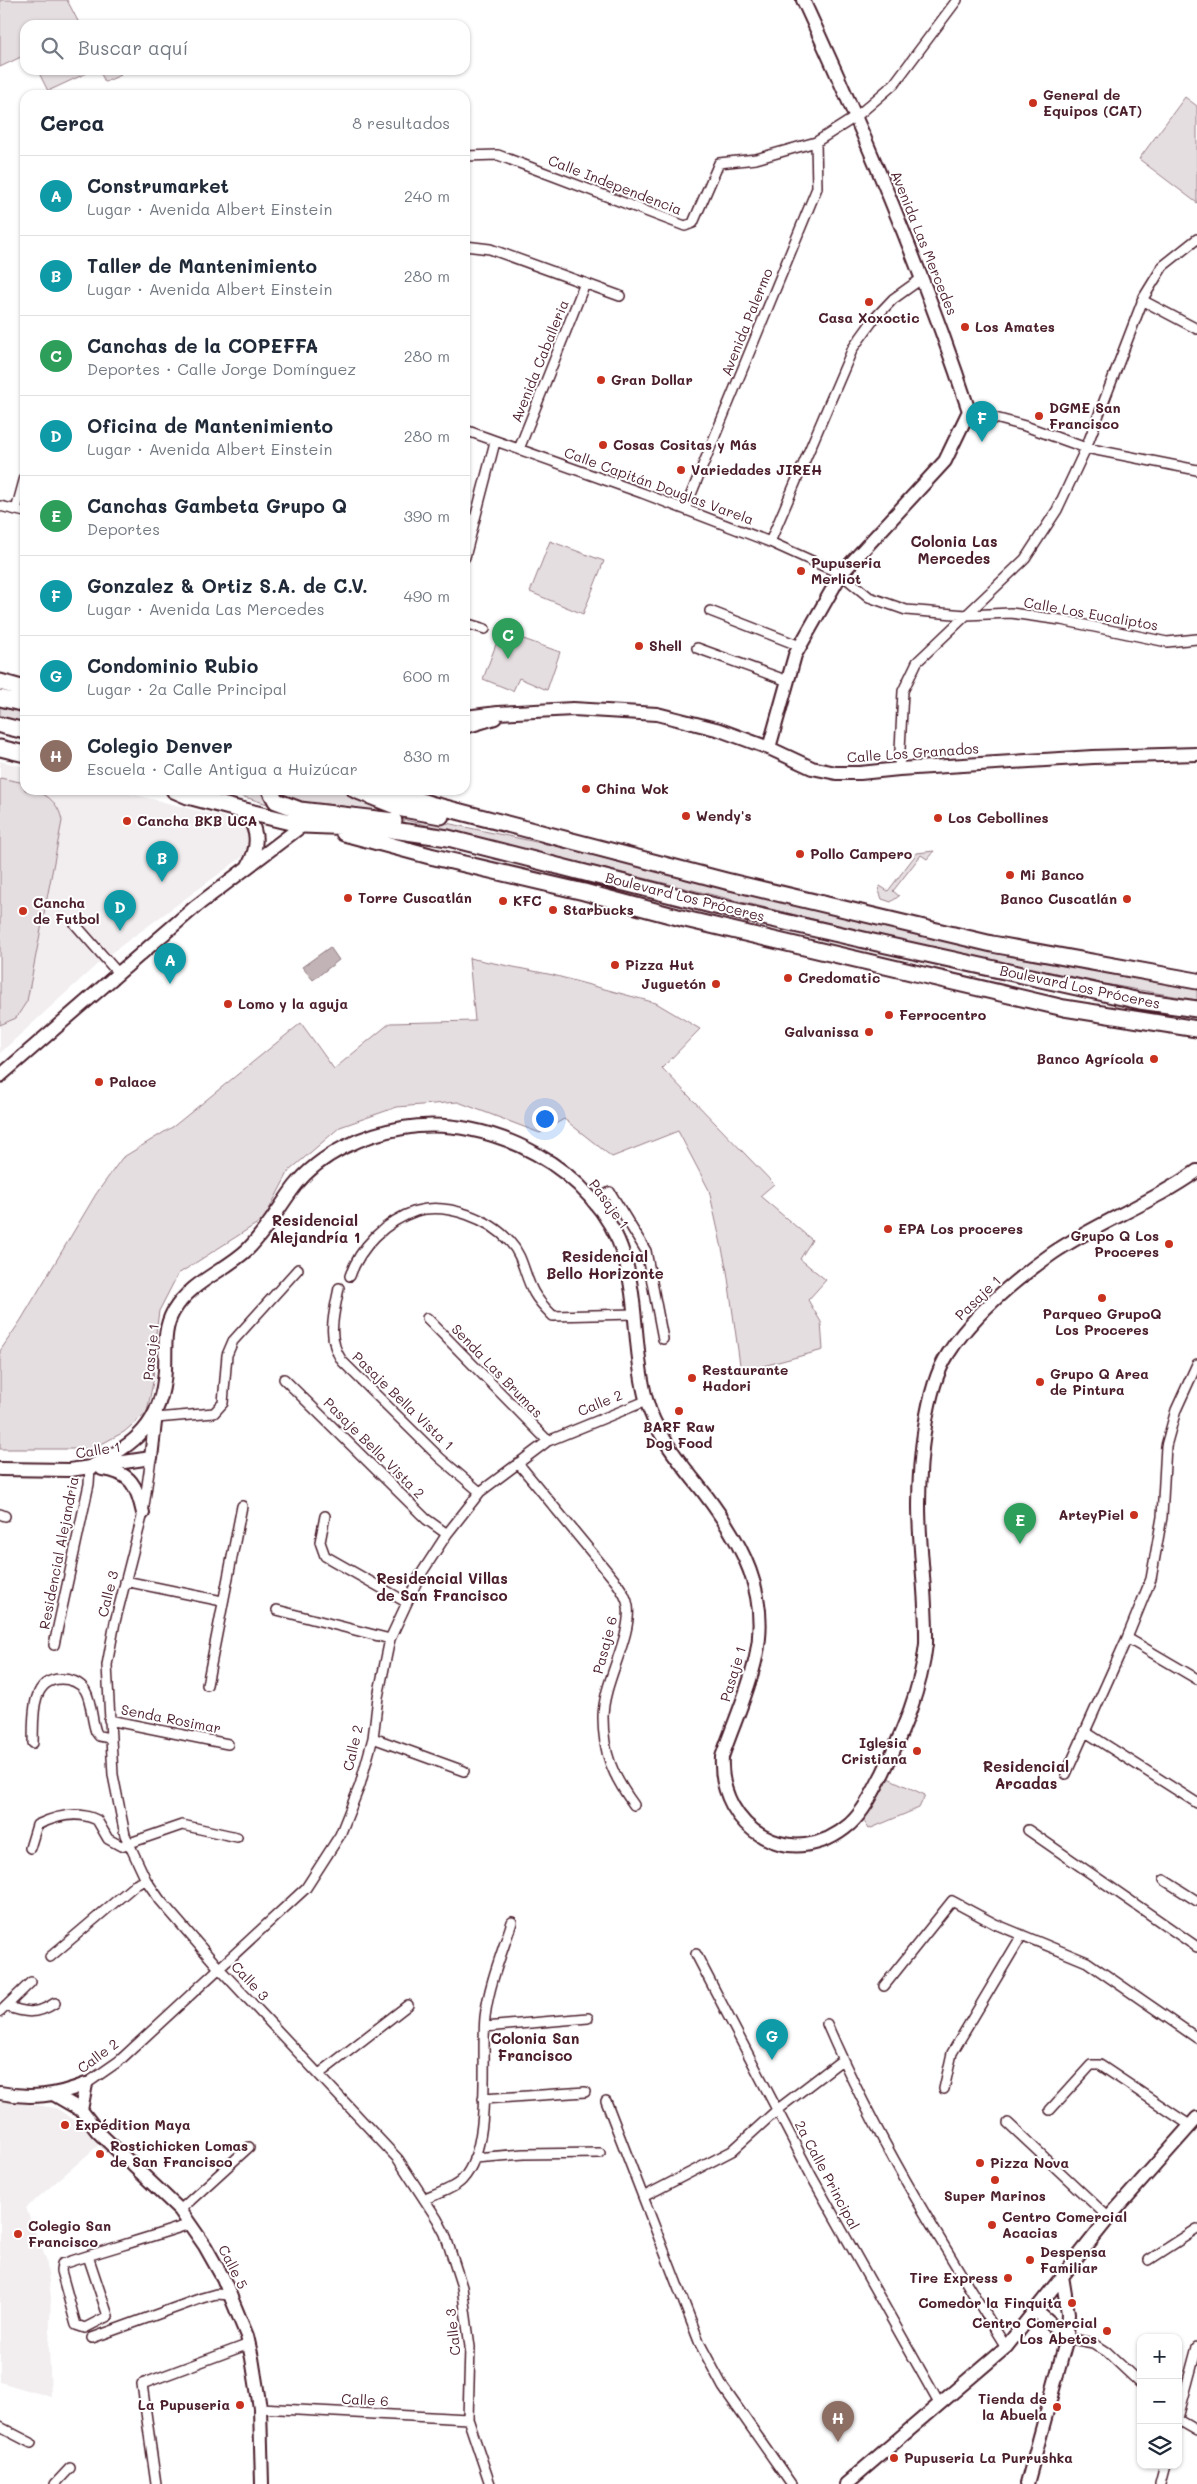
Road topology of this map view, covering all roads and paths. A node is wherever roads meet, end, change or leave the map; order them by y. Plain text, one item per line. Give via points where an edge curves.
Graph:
1 (803, 0) edge
2 (957, 0) edge
3 (857, 116) junction
4 (816, 142) junction
5 (470, 156) edge
6 (1197, 239) edge
7 (470, 247) edge
8 (921, 279) junction
9 (586, 283) junction
10 (620, 296) dead end
11 (1142, 300) junction
12 (1197, 329) edge
13 (969, 411) junction
14 (470, 432) edge
15 (495, 442) junction
16 (1086, 448) junction
17 (519, 449) junction
18 (1197, 470) edge
19 (0, 506) edge
20 (685, 509) junction
21 (20, 511) edge
22 (470, 516) edge
23 (770, 542) junction
24 (840, 574) junction
25 (710, 611) dead end
26 (966, 615) junction
27 (470, 625) edge
28 (484, 629) dead end
29 (1197, 640) edge
30 (800, 646) junction
31 (697, 648) dead end
32 (788, 681) junction
33 (0, 682) edge
34 (20, 688) edge
35 (0, 698) edge
36 (20, 703) edge
37 (522, 711) junction
38 (470, 716) edge
39 (0, 725) edge
40 (470, 726) edge
41 (20, 730) edge
42 (0, 748) edge
43 (769, 748) junction
44 (20, 753) edge
45 (1197, 754) edge
46 (899, 769) junction
47 (183, 795) edge
48 (273, 795) edge
49 (368, 795) edge
50 (404, 795) edge
51 (416, 795) edge
52 (188, 796) joint
53 (430, 804) junction
54 (237, 810) junction
55 (303, 825) junction
56 (529, 830) junction
57 (448, 838) junction
58 (245, 870) junction
59 (655, 891) junction
60 (685, 919) junction
61 (75, 924) dead end
62 (118, 973) junction
63 (1197, 981) edge
64 (1197, 1010) edge
65 (1197, 1029) edge
66 (0, 1076) edge
67 (1197, 1171) edge
68 (592, 1202) junction
69 (298, 1269) dead end
70 (350, 1276) dead end
71 (339, 1288) dead end
72 (634, 1314) junction
73 (427, 1318) dead end
74 (663, 1339) dead end
75 (1197, 1364) edge
76 (284, 1379) dead end
77 (646, 1401) junction
78 (156, 1414) junction
79 (548, 1441) junction
80 (151, 1458) junction
81 (518, 1463) junction
82 (90, 1467) junction
83 (0, 1469) edge
84 (480, 1492) junction
85 (242, 1506) dead end
86 (143, 1513) junction
87 (325, 1516) dead end
88 (447, 1534) junction
89 (126, 1582) junction
90 (222, 1601) junction
91 (406, 1602) junction
92 (278, 1610) dead end
93 (1128, 1638) junction
94 (390, 1639) junction
95 (54, 1645) dead end
96 (1197, 1678) edge
97 (207, 1685) dead end
98 (109, 1720) junction
99 (1084, 1731) junction
100 (110, 1738) junction
101 (373, 1738) junction
102 (34, 1743) dead end
103 (228, 1744) dead end
104 (464, 1772) dead end
105 (1066, 1774) dead end
106 (1197, 1803) edge
107 (634, 1805) dead end
108 (1028, 1830) dead end
109 (238, 1837) dead end
110 (130, 1844) junction
111 (30, 1848) dead end
112 (146, 1880) junction
113 (1164, 1880) dead end
114 (1197, 1901) edge
115 (512, 1922) dead end
116 (1022, 1935) junction
117 (1197, 1947) edge
118 (696, 1954) dead end
119 (50, 1957) dead end
120 (218, 1967) junction
121 (31, 1982) dead end
122 (884, 1986) dead end
123 (54, 2003) dead end
124 (408, 2005) dead end
125 (3, 2009) edge
126 (588, 2018) dead end
127 (827, 2024) dead end
128 (485, 2027) junction
129 (1197, 2038) edge
130 (842, 2060) junction
131 (319, 2074) junction
132 (86, 2084) junction
133 (944, 2089) dead end
134 (585, 2092) dead end
135 (0, 2093) edge
136 (56, 2095) junction
137 (483, 2099) junction
138 (606, 2101) dead end
139 (778, 2109) junction
140 (80, 2110) junction
141 (1050, 2110) dead end
142 (1194, 2122) edge
143 (1008, 2123) dead end
144 (249, 2147) dead end
145 (600, 2153) dead end
146 (474, 2158) junction
147 (643, 2197) junction
148 (425, 2199) junction
149 (180, 2210) junction
150 (1108, 2218) junction
151 (190, 2224) junction
152 (1197, 2229) edge
153 (88, 2256) junction
154 (1149, 2260) dead end
155 (1062, 2276) junction
156 (231, 2295) junction
157 (1036, 2311) junction
158 (92, 2338) dead end
159 (1067, 2338) junction
160 (249, 2344) junction
161 (1006, 2347) junction
162 (1197, 2347) edge
163 (1137, 2380) edge
164 (1182, 2404) edge
165 (940, 2405) junction
166 (260, 2408) junction
167 (468, 2419) junction
168 (1182, 2422) edge
169 (0, 2427) edge
170 (1197, 2431) edge
171 (31, 2443) dead end
172 (70, 2468) dead end
173 (1164, 2469) edge
174 (55, 2484) edge
175 (156, 2484) edge
176 (262, 2484) edge
177 (490, 2484) edge
178 (791, 2484) edge
179 (846, 2484) edge
180 (1027, 2484) edge
181 (1160, 2484) edge

1 - 3 street, Avenida Las Mercedes
2 - 3 street via 894,84
3 - 4 street
3 - 8 street, Avenida Las Mercedes
4 - 5 street, Calle Independencia via 756,159 718,163 692,223 685,226 498,156
4 - 20 street, Avenida Palermo via 817,188
6 - 11 street via 1163,266
7 - 9 street via 490,249
8 - 13 street, Avenida Las Mercedes
8 - 23 street via 893,298 853,348
9 - 10 street
9 - 17 street, Avenida Caballeria
11 - 12 street
11 - 16 street
13 - 16 street via 1025,426
13 - 24 street via 945,461
14 - 15 street, Calle Capitán Douglas Varela
15 - 17 street, Calle Capitán Douglas Varela
15 - 22 street
16 - 18 street
16 - 26 street via 1058,510 1025,559
17 - 20 street, Calle Capitán Douglas Varela
19 - 21 street
20 - 23 street, Calle Capitán Douglas Varela
23 - 24 street, Calle Capitán Douglas Varela
24 - 26 street, Calle Los Eucaliptos via 869,597 906,610
24 - 30 street
25 - 30 street
26 - 29 street, Calle Los Eucaliptos via 1011,614 1061,620 1167,642
26 - 46 street via 918,662 903,691
27 - 28 street
30 - 32 street
31 - 32 street
32 - 43 street
33 - 34 highway
35 - 36 highway
37 - 38 street, Calle Los Granados
37 - 40 street, Calle Los Granados
37 - 43 street, Calle Los Granados via 606,710 657,714 688,720
39 - 41 highway
42 - 44 highway
43 - 46 street, Calle Los Granados via 812,768 836,773
45 - 46 street, Calle Los Granados
47 - 52 highway
48 - 57 highway via 276,801 291,808 394,821
49 - 56 highway via 404,809
50 - 53 highway, Boulevard Los Próceres
51 - 53 street
52 - 54 highway, Boulevard Los Próceres
53 - 56 highway, Boulevard Los Próceres
54 - 55 highway, Boulevard Los Próceres
54 - 58 street via 251,821 256,837 256,847
55 - 57 highway, Boulevard Los Próceres via 379,828
55 - 58 street
55 - 60 highway
56 - 63 highway, Boulevard Los Próceres via 992,944
57 - 59 highway, Boulevard Los Próceres
58 - 62 street via 194,906
59 - 60 highway
59 - 64 highway, Boulevard Los Próceres via 1089,990
60 - 65 highway via 1064,1008
61 - 62 street
62 - 66 street
67 - 77 street, Pasaje 1 via 1170,1190 1098,1226 1035,1266 974,1320 947,1355 927,1408 919,1504 926,1625 923,1666 908,1717 871,1796 852,1822 818,1842 781,1843 760,1835 738,1816 725,1791 722,1757 756,1659 761,1623 756,1590 742,1549 726,1522 680,1463
68 - 72 street, Pasaje 1 via 613,1232 625,1258
68 - 74 street via 610,1192 646,1251
68 - 78 street, Pasaje 1 via 571,1179 548,1161 484,1131 454,1125 430,1125 401,1128 362,1139 313,1167 246,1251 193,1286 185,1295 166,1330 165,1373
69 - 78 street via 232,1341 227,1355 223,1403 214,1413
70 - 72 street via 360,1255 391,1224 417,1211 452,1212 482,1221 500,1231 520,1253 533,1292 553,1316
71 - 84 street, Pasaje Bella Vista 1 via 332,1323 333,1342 342,1361 440,1458
72 - 77 street, Pasaje 1
73 - 79 street, Senda Las Brumas
75 - 93 street via 1176,1410 1166,1446 1158,1548 1151,1579
76 - 88 street, Pasaje Bella Vista 2 via 426,1519
77 - 79 street, Calle 2
78 - 80 street
78 - 82 street via 129,1446
79 - 81 street, Calle 2
80 - 82 street, Calle 1
80 - 86 street, Calle 3
81 - 84 street, Calle 2
81 - 107 street, Pasaje 6 via 619,1586 628,1605 603,1716 611,1769
82 - 83 street, Calle 1 via 70,1470
82 - 86 street via 117,1471 129,1478 140,1496
82 - 95 street, Residencial Alejandria
84 - 88 street, Calle 2
85 - 90 street
86 - 89 street, Calle 3
87 - 91 street via 320,1542 325,1556
88 - 91 street, Calle 2
89 - 90 street
89 - 98 street, Calle 3 via 107,1665
90 - 97 street
91 - 94 street, Calle 2
92 - 94 street
93 - 96 street
93 - 99 street
94 - 101 street, Calle 2
98 - 100 street, Calle 3
98 - 103 street, Senda Rosimar
99 - 105 street
99 - 106 street
100 - 102 street via 98,1736 89,1698 78,1682 56,1679 40,1688
100 - 110 street, Calle 3 via 125,1835
101 - 104 street
101 - 120 street, Calle 2 via 360,1785 340,1835 306,1888
108 - 117 street
109 - 110 street via 182,1825
110 - 111 street via 117,1845 108,1839 97,1820 75,1814 38,1825
110 - 112 street, Calle 3
112 - 119 street via 135,1885
112 - 120 street, Calle 3
113 - 114 street
115 - 128 street via 491,1986
116 - 122 street via 952,1901
116 - 129 street via 1087,1962
116 - 133 street via 952,2053
118 - 139 street, 2a Calle Principal
120 - 131 street, Calle 3
120 - 132 street, Calle 2 via 119,2061
121 - 125 street
123 - 125 street via 42,2011 26,2013
124 - 131 street
126 - 128 street
127 - 130 street
128 - 137 street
130 - 139 street
130 - 161 street via 926,2217
131 - 148 street, Calle 3 via 398,2160
132 - 136 street, Calle 2
132 - 140 street
134 - 137 street
135 - 136 street via 33,2098
136 - 140 street, Calle 5
137 - 146 street
138 - 147 street
139 - 147 street via 732,2151
139 - 165 street, 2a Calle Principal via 850,2248
140 - 149 street, Calle 5 via 102,2136
141 - 142 street via 1091,2065 1100,2065
142 - 150 street
143 - 150 street
144 - 149 street
145 - 146 street
146 - 148 street via 462,2180
147 - 178 street via 700,2344 723,2387
148 - 167 street, Calle 3 via 445,2234 462,2286 470,2347
149 - 151 street, Calle 5
150 - 155 street
151 - 153 street
151 - 156 street, Calle 5
152 - 154 street
153 - 153 street via 62,2264 61,2271 76,2325 85,2328 108,2316
155 - 157 street
155 - 159 street via 1068,2313
156 - 158 street via 216,2294 202,2298
156 - 160 street, Calle 5
157 - 159 street
157 - 161 street
159 - 163 street via 1092,2343 1107,2352
159 - 180 street
160 - 166 street, Calle 5
160 - 175 street via 142,2384
161 - 165 street
162 - 164 street
165 - 179 street
166 - 167 street, Calle 6
166 - 176 street, Calle 5
167 - 177 street, Calle 3
168 - 170 street
169 - 171 street
172 - 174 street
173 - 181 street

